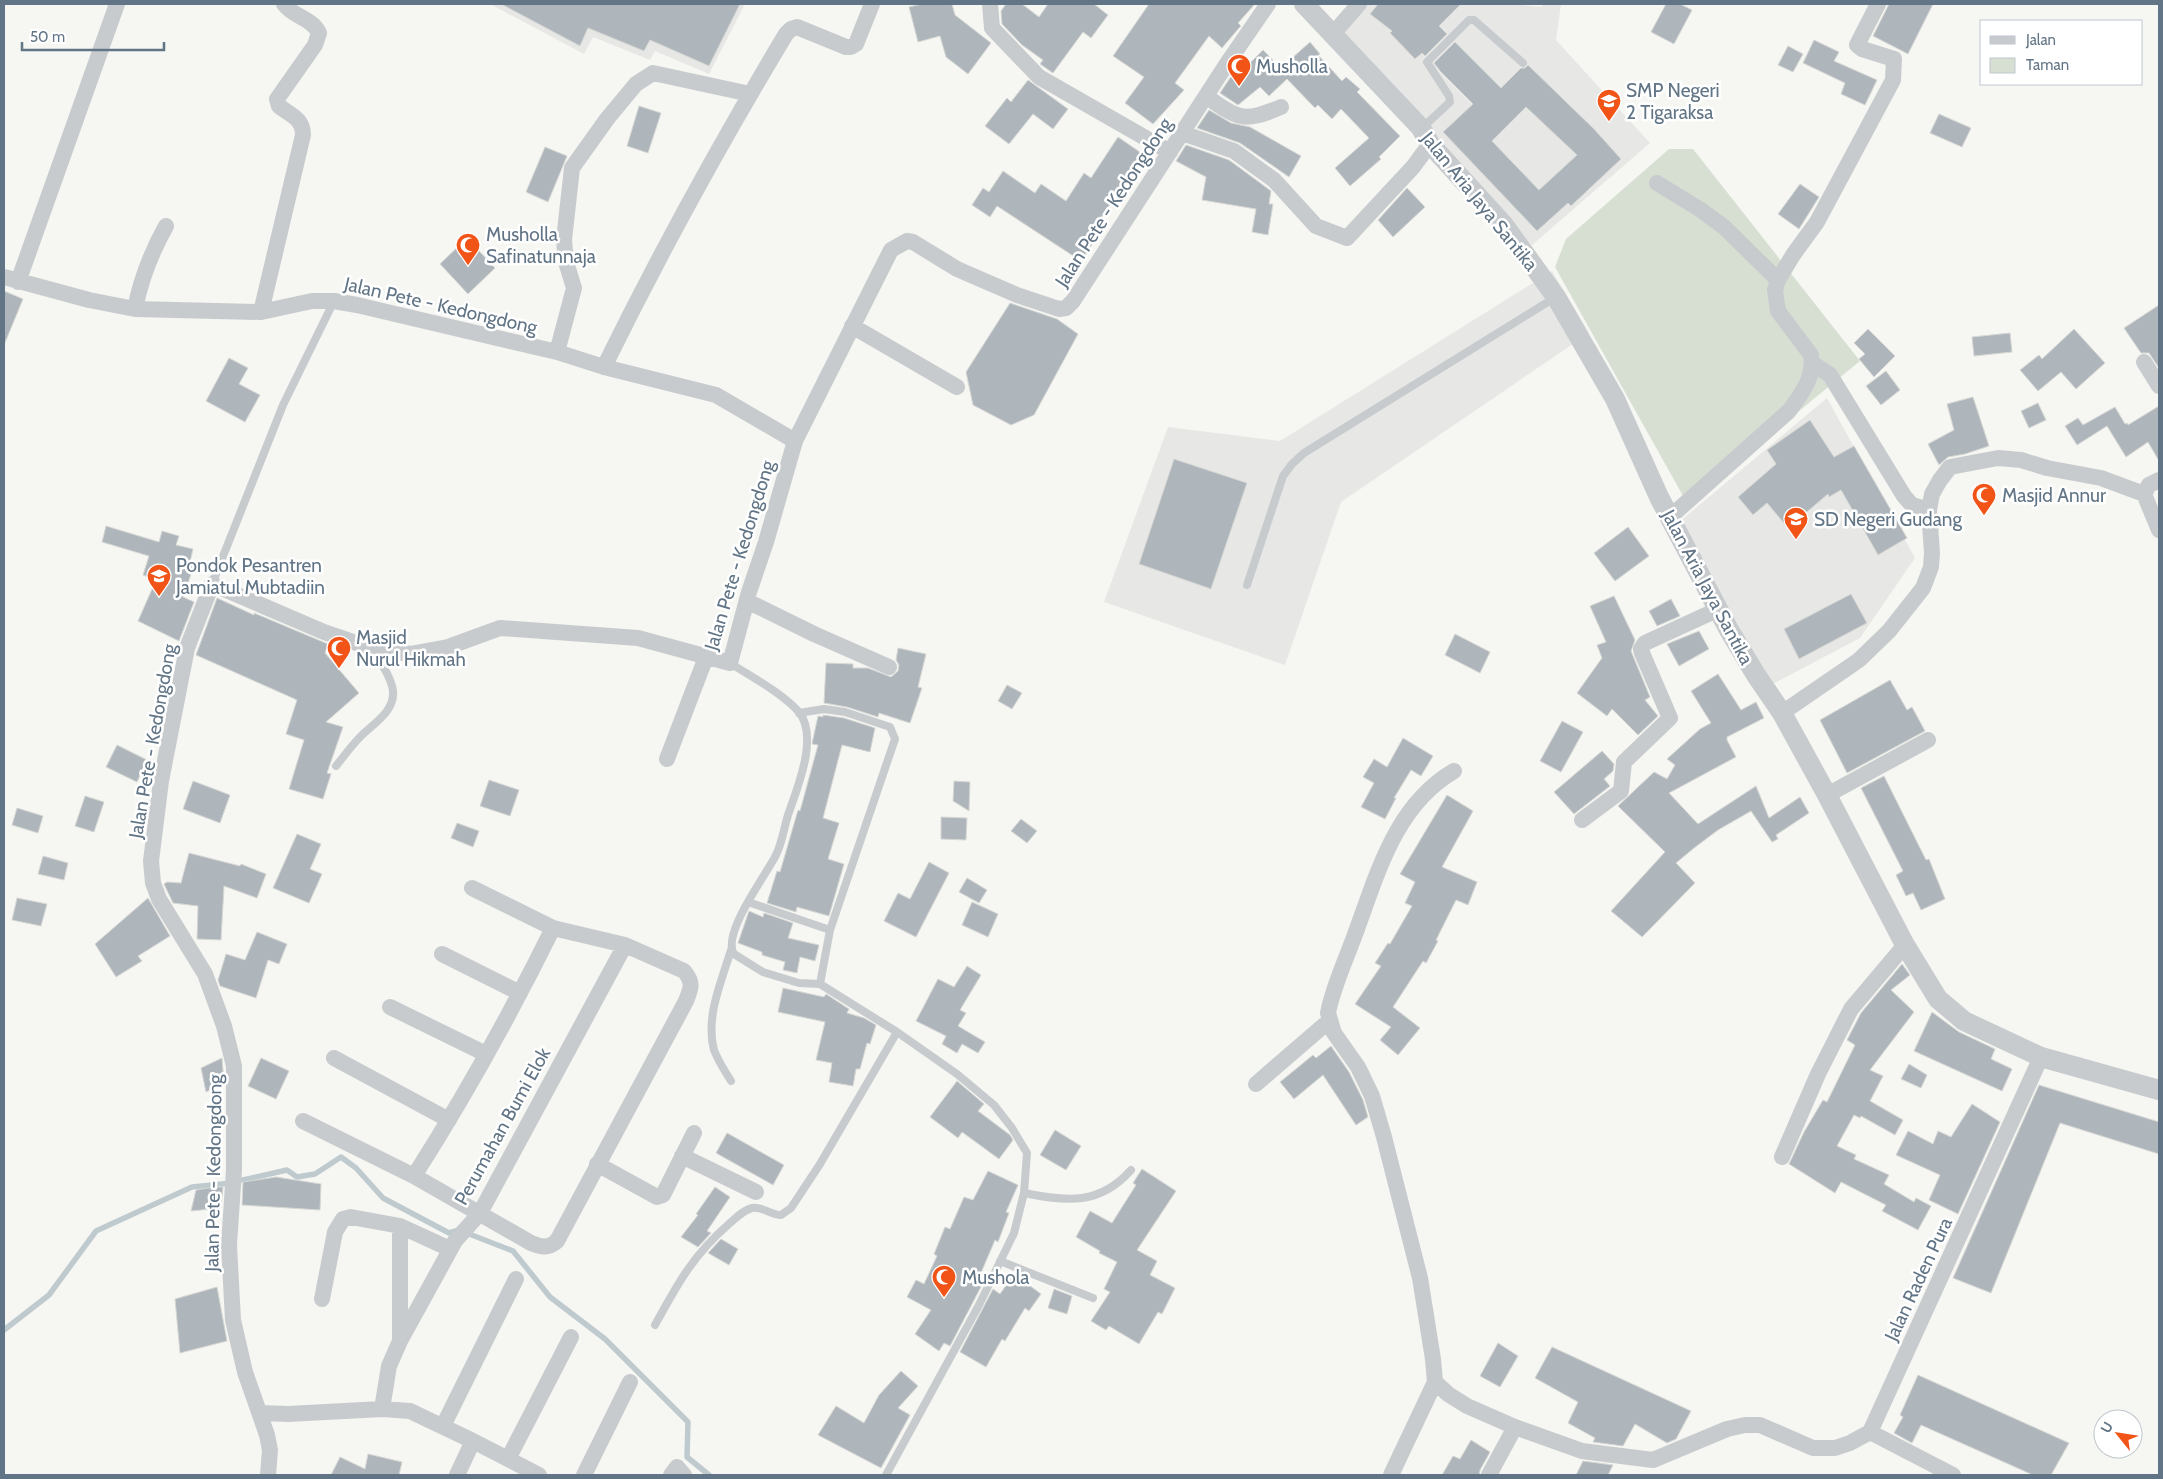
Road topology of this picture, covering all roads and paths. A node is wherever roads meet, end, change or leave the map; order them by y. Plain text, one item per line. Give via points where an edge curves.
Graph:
1 (117, 4) edge
2 (284, 4) edge
3 (872, 4) edge
4 (990, 4) edge
5 (1268, 4) edge
6 (1304, 4) edge
7 (1359, 4) edge
8 (1878, 4) edge
9 (1332, 35) junction
10 (1523, 63) dead end
11 (750, 94) junction
12 (1206, 96) junction
13 (1281, 107) dead end
14 (1182, 133) junction
15 (1425, 136) junction
16 (1170, 152) junction
17 (1657, 183) dead end
18 (166, 226) dead end
19 (11, 280) edge
20 (1778, 280) junction
21 (1556, 297) junction
22 (334, 301) junction
23 (135, 309) junction
24 (261, 312) junction
25 (852, 326) junction
26 (556, 352) junction
27 (2144, 362) dead end
28 (1812, 363) junction
29 (604, 367) junction
30 (2159, 386) edge
31 (957, 387) dead end
32 (795, 441) junction
33 (2159, 480) edge
34 (2144, 494) junction
35 (1928, 510) junction
36 (1670, 517) junction
37 (2159, 530) edge
38 (212, 584) junction
39 (1247, 585) dead end
40 (747, 601) junction
41 (1719, 609) junction
42 (371, 648) junction
43 (706, 657) junction
44 (730, 664) junction
45 (889, 667) dead end
46 (799, 713) junction
47 (1782, 713) junction
48 (1928, 740) dead end
49 (668, 758) dead end
50 (336, 766) dead end
51 (1454, 771) dead end
52 (1827, 795) junction
53 (1582, 820) dead end
54 (472, 888) dead end
55 (748, 902) junction
56 (553, 928) junction
57 (830, 930) junction
58 (625, 945) junction
59 (1905, 945) junction
60 (731, 950) junction
61 (442, 954) dead end
62 (820, 984) junction
63 (520, 994) junction
64 (390, 1007) dead end
65 (1329, 1021) junction
66 (897, 1032) junction
67 (486, 1054) junction
68 (2041, 1057) junction
69 (334, 1058) dead end
70 (731, 1081) dead end
71 (1256, 1084) dead end
72 (2159, 1090) edge
73 (449, 1120) junction
74 (303, 1121) dead end
75 (694, 1133) dead end
76 (682, 1156) junction
77 (1782, 1157) dead end
78 (597, 1164) junction
79 (1132, 1170) dead end
80 (414, 1176) junction
81 (756, 1192) dead end
82 (1024, 1194) junction
83 (474, 1219) junction
84 (400, 1226) junction
85 (453, 1245) junction
86 (1000, 1261) junction
87 (516, 1280) dead end
88 (322, 1298) dead end
89 (1093, 1298) dead end
90 (655, 1325) dead end
91 (571, 1337) dead end
92 (400, 1341) junction
93 (630, 1382) dead end
94 (1435, 1382) junction
95 (382, 1409) junction
96 (260, 1413) junction
97 (442, 1426) junction
98 (1515, 1427) junction
99 (1870, 1432) junction
100 (473, 1441) junction
101 (508, 1459) junction
102 (1935, 1471) edge
103 (268, 1475) edge
104 (457, 1475) edge
105 (538, 1475) edge
106 (584, 1475) edge
107 (671, 1475) edge
108 (684, 1475) edge
109 (886, 1475) edge
110 (1391, 1475) edge
111 (1489, 1475) edge
112 (1953, 1475) edge

1 - 19 street
2 - 24 street via 310,21 319,33 315,45 277,99 279,106 299,120 303,135
3 - 11 street via 856,44 851,47 797,27 791,29
4 - 16 street via 992,28 1039,76
5 - 12 street, Jalan Pete - Kedongdong
6 - 9 street, Jalan Aria Jaya Santika
7 - 9 street
8 - 20 street via 1857,45 1892,57 1895,63 1893,80 1817,222
9 - 15 street, Jalan Aria Jaya Santika
10 - 15 lane via 1474,20 1469,20 1427,62 1450,102
11 - 26 street via 653,74 636,84 606,119 572,168 564,240 566,262 574,288
11 - 29 street
12 - 13 street via 1232,114 1244,118
12 - 14 street, Jalan Pete - Kedongdong
14 - 15 street via 1234,151 1274,180 1316,226 1345,238 1405,176
14 - 16 street, Jalan Pete - Kedongdong
15 - 21 street, Jalan Aria Jaya Santika via 1504,225
16 - 25 street, Jalan Pete - Kedongdong via 1066,308 1059,309 1017,295 957,269 907,241 891,250
17 - 20 street via 1724,227
18 - 23 street via 149,257
19 - 23 street, Jalan Pete - Kedongdong
20 - 28 street via 1775,290 1778,311 1806,346
21 - 36 street, Jalan Aria Jaya Santika via 1615,399
21 - 39 lane via 1304,453 1292,464 1283,476
22 - 24 street, Jalan Pete - Kedongdong via 312,301
22 - 26 street, Jalan Pete - Kedongdong
22 - 38 lane via 283,405
23 - 24 street, Jalan Pete - Kedongdong
25 - 31 street
25 - 32 street, Jalan Pete - Kedongdong
26 - 29 street, Jalan Pete - Kedongdong
27 - 30 street
28 - 35 street via 1830,375 1904,496 1912,505
28 - 36 street via 1811,376 1804,391 1789,411
29 - 32 street, Jalan Pete - Kedongdong via 716,395
32 - 40 street, Jalan Pete - Kedongdong
33 - 34 street via 2149,485
34 - 35 street via 2101,478 1998,458 1950,467 1932,494
34 - 37 street
35 - 47 street via 1932,553 1922,588 1889,631 1859,660
36 - 41 street, Jalan Aria Jaya Santika
38 - 42 street, Jalan Pete - Kedongdong via 324,632
38 - 96 street, Jalan Pete - Kedongdong via 187,648 161,781 151,861 153,883 159,899 205,974 234,1066 235,1162 229,1245 233,1320 245,1372
40 - 44 street, Jalan Pete - Kedongdong
40 - 45 street
41 - 47 street, Jalan Aria Jaya Santika via 1756,675
41 - 53 street via 1645,643 1642,653 1670,718 1624,762 1621,791
42 - 43 street, Jalan Pete - Kedongdong via 410,654 448,647 500,628 638,638
42 - 50 lane via 393,688 393,698 389,708 360,736
43 - 44 street, Jalan Pete - Kedongdong
43 - 49 street
44 - 46 lane via 778,694
46 - 55 lane via 805,724 805,762 776,854
46 - 57 lane via 824,709 845,712 890,727 894,740
47 - 52 street, Jalan Aria Jaya Santika
48 - 52 street
51 - 65 street via 1437,781 1416,801 1401,822 1382,861 1329,1006
52 - 59 street, Jalan Aria Jaya Santika
54 - 56 street
55 - 57 lane
55 - 60 lane via 731,942
56 - 58 street
56 - 63 street
57 - 62 lane
58 - 78 street via 684,971 690,979 691,988
58 - 83 street, Perumahan Bumi Elok
59 - 68 street, Jalan Aria Jaya Santika via 1938,999 1964,1021
59 - 77 street via 1851,1009
60 - 62 lane via 763,972 799,983
60 - 70 lane via 713,1012 712,1033 717,1055
61 - 63 street
62 - 66 lane
63 - 67 street
64 - 67 street
65 - 71 street
65 - 94 street via 1372,1096 1420,1278
66 - 82 lane via 957,1074 994,1105 1027,1153
66 - 90 lane via 791,1208 781,1216 757,1208 741,1213 692,1260
67 - 73 street
68 - 72 street, Jalan Aria Jaya Santika
68 - 99 street, Jalan Raden Pura
69 - 73 street
73 - 80 street
74 - 80 street
75 - 76 street
76 - 78 street via 663,1195 657,1197
76 - 81 street
78 - 83 street via 551,1246 541,1247
79 - 82 lane via 1112,1188 1082,1199 1056,1200
80 - 83 street
82 - 86 lane via 1014,1232
83 - 85 street, Perumahan Bumi Elok
84 - 85 street
84 - 88 street via 351,1217 344,1219 334,1232
84 - 92 street
85 - 92 street, Perumahan Bumi Elok
86 - 89 lane
86 - 109 lane
87 - 97 street
91 - 101 street
92 - 95 street, Perumahan Bumi Elok via 390,1366
93 - 106 street
94 - 98 street via 1467,1406
94 - 110 street
95 - 96 street
95 - 97 street via 410,1411
96 - 103 street, Jalan Pete - Kedongdong via 270,1450
97 - 100 street
98 - 99 street via 1582,1451 1653,1460 1726,1429 1745,1425 1760,1425 1813,1448 1835,1448
98 - 111 street
99 - 102 street
100 - 101 street
100 - 104 street
101 - 105 street
102 - 112 street
107 - 108 street via 677,1467

